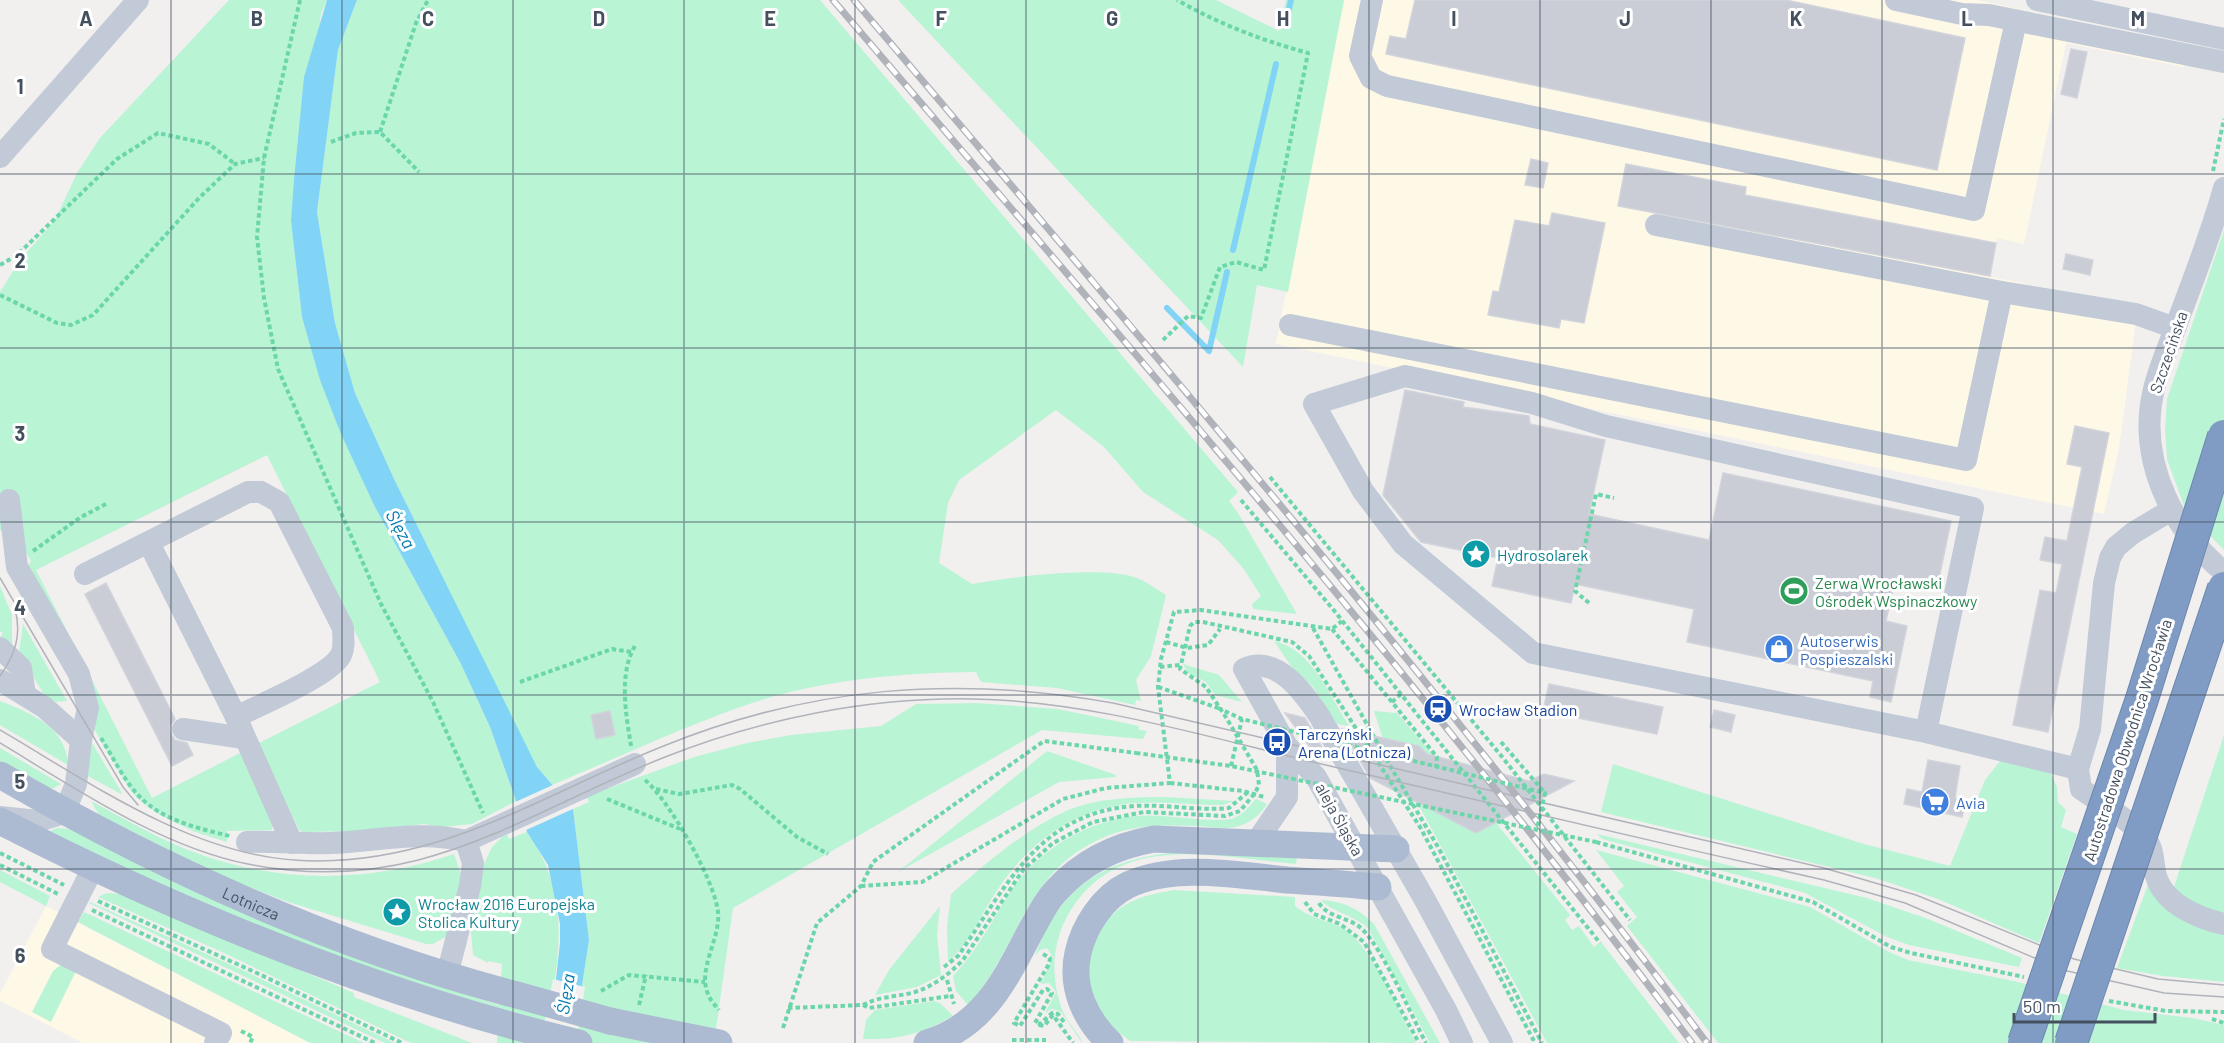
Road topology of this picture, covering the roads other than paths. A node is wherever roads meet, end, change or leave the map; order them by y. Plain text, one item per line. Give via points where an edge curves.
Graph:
1 (138, 0) edge
2 (1372, 0) edge
3 (1896, 0) edge
4 (2037, 0) edge
5 (2016, 21) junction
6 (2224, 39) edge
7 (2224, 62) edge
8 (0, 157) edge
9 (2224, 188) edge
10 (1656, 225) dead end
11 (2002, 292) junction
12 (1290, 325) dead end
13 (2175, 328) junction
14 (2224, 436) edge
15 (9, 500) dead end
16 (2171, 510) junction
17 (149, 543) junction
18 (2224, 572) edge
19 (85, 574) dead end
20 (2224, 588) edge
21 (0, 648) edge
22 (0, 680) edge
23 (0, 692) edge
24 (25, 695) junction
25 (240, 728) junction
26 (183, 729) dead end
27 (1926, 732) junction
28 (81, 740) junction
29 (1287, 746) junction
30 (635, 764) road end
31 (2078, 770) junction
32 (0, 775) edge
33 (64, 813) junction
34 (0, 819) edge
35 (466, 841) junction
36 (247, 842) road end
37 (1257, 842) junction
38 (292, 843) junction
39 (1356, 847) junction
40 (1396, 849) junction
41 (93, 868) junction
42 (1378, 887) junction
43 (2224, 924) edge
44 (447, 975) junction
45 (715, 1042) edge
46 (215, 1043) edge
47 (579, 1043) edge
48 (927, 1043) edge
49 (1110, 1043) edge
50 (1462, 1043) edge
51 (1502, 1043) edge
52 (2024, 1043) edge
53 (2071, 1043) edge

1 - 8 street
2 - 5 street via 1360,56 1371,78 1387,86 1974,210
3 - 5 street
4 - 6 street
5 - 7 street
9 - 13 street, Szczecińska
10 - 11 street
11 - 12 street via 1966,460
11 - 13 street via 2136,314
13 - 16 street, Szczecińska via 2158,373 2150,430 2155,468
14 - 52 highway, Autostradowa Obwodnica Wrocławia, bridge via 2142,699
15 - 28 street via 24,556 79,674 88,708
16 - 18 street, Szczecińska via 2191,540
16 - 31 street via 2133,533 2116,547 2110,558 2090,729
17 - 19 street
17 - 25 street
17 - 25 street via 248,492 270,495 279,502 343,628 342,654 326,671
20 - 53 highway, bridge
21 - 24 street via 21,668
22 - 24 street
23 - 24 street
24 - 28 street
25 - 26 street
25 - 38 street
27 - 27 street via 1533,653 1403,544 1363,491 1314,404 1405,376 1532,403 1606,426 1973,508
27 - 31 street
28 - 33 street via 76,784
29 - 37 street via 1287,797
29 - 39 street, aleja Śląska via 1316,777
29 - 40 street, aleja Śląska via 1244,669 1256,664 1270,667 1302,691
30 - 35 street
31 - 43 street via 2081,789 2118,814 2149,844 2156,878 2179,906
32 - 33 main road, Lotnicza
33 - 34 street via 38,821
33 - 44 main road, Lotnicza via 307,926
34 - 41 main road, Lotnicza
35 - 38 street via 414,835
35 - 44 street via 473,863 470,886
36 - 38 street
37 - 39 main road
37 - 48 main road via 1154,840 1131,843 1099,856 1054,893 992,1000 971,1021
39 - 40 main road
39 - 42 street, aleja Śląska
40 - 42 street
40 - 51 street, aleja Śląska
41 - 46 street via 52,949 220,1033
41 - 47 main road, Lotnicza via 260,942 353,976
42 - 49 main road via 1168,873 1128,885 1089,922 1076,962 1078,993 1089,1021
42 - 50 street, aleja Śląska
44 - 45 main road, Lotnicza, bridge via 610,1021

